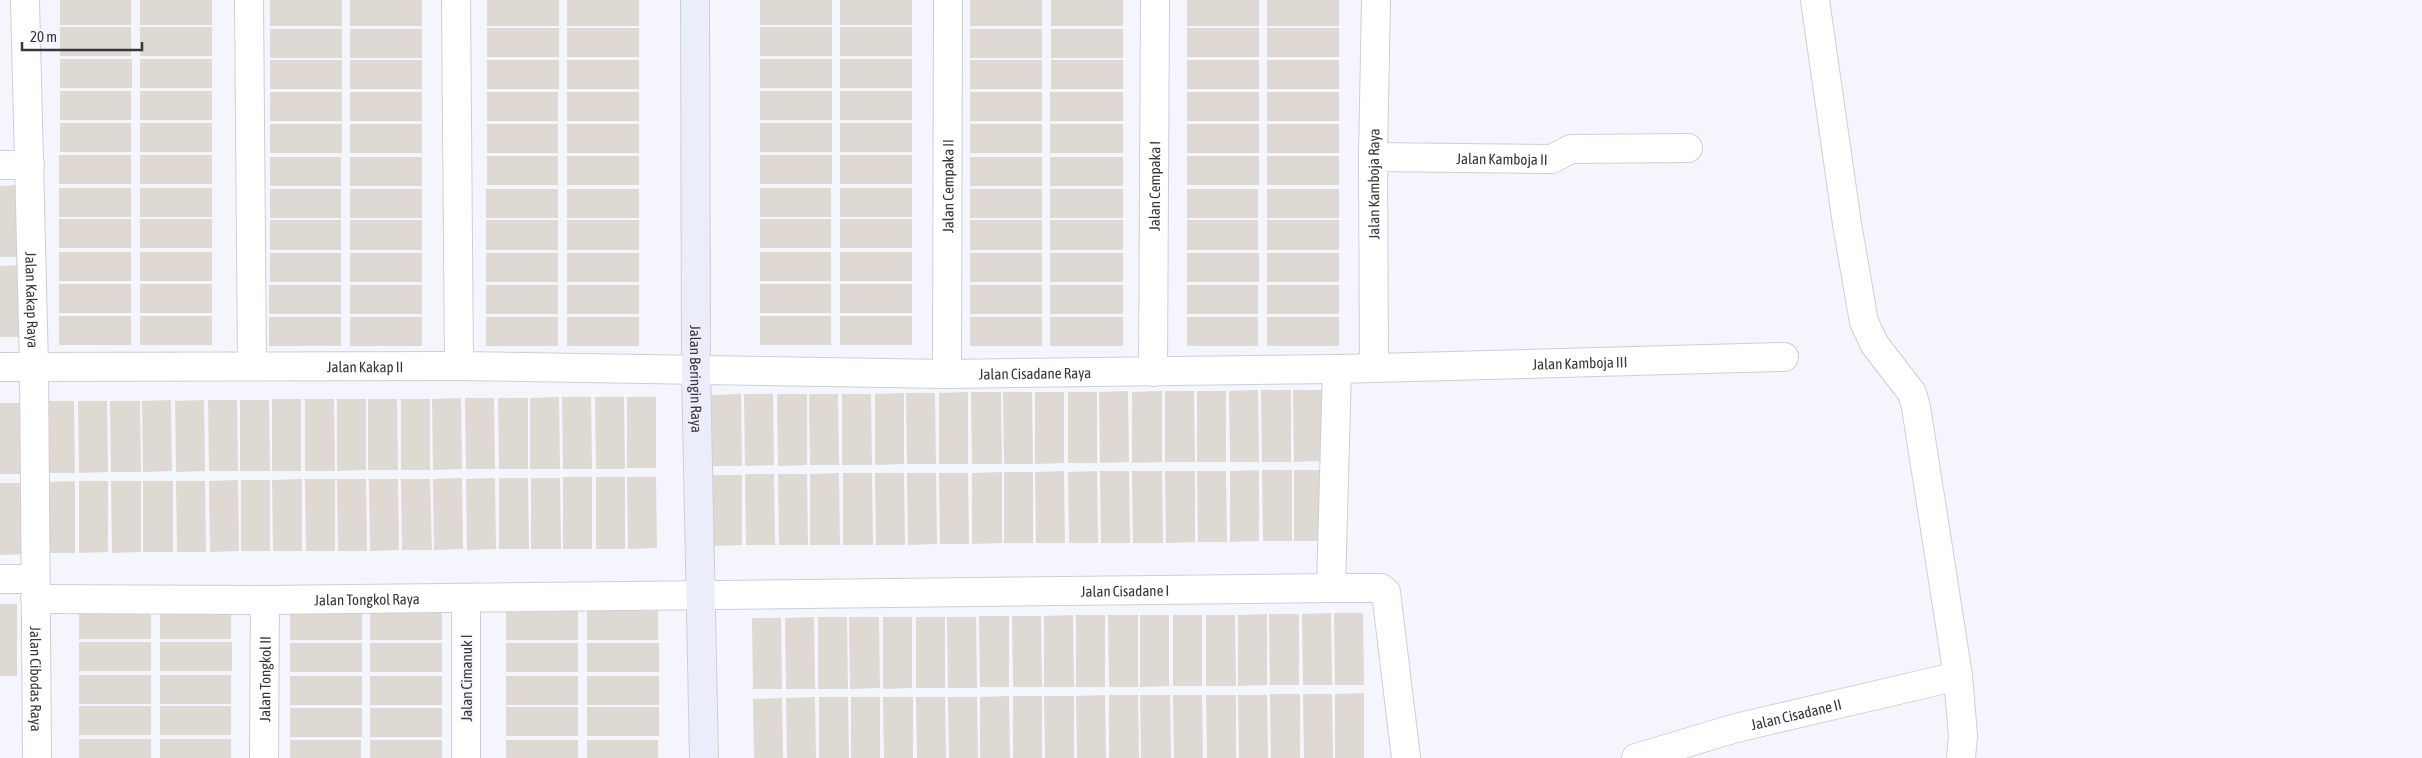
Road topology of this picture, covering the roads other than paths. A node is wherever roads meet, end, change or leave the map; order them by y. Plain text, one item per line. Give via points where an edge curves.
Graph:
1 (26, 0) edge
2 (249, 0) edge
3 (456, 0) edge
4 (695, 0) edge
5 (948, 0) edge
6 (1155, 0) edge
7 (1376, 0) edge
8 (1815, 0) edge
9 (1688, 148) dead end
10 (1373, 157) junction
11 (30, 165) junction
12 (0, 166) edge
13 (1784, 356) dead end
14 (34, 366) junction
15 (252, 366) junction
16 (459, 366) junction
17 (0, 367) edge
18 (1374, 368) junction
19 (696, 369) junction
20 (1337, 369) junction
21 (1153, 372) junction
22 (947, 374) junction
23 (0, 579) edge
24 (1331, 588) junction
25 (35, 589) junction
26 (701, 596) junction
27 (466, 598) junction
28 (265, 600) junction
29 (1958, 676) junction
30 (36, 758) edge
31 (264, 758) edge
32 (466, 758) edge
33 (704, 758) edge
34 (1406, 758) edge
35 (1636, 758) edge
36 (1961, 758) edge

1 - 11 street, Jalan Kakap Raya
2 - 15 street
3 - 16 street
4 - 19 street, Jalan Beringin Raya
5 - 22 street, Jalan Cempaka II
6 - 21 street, Jalan Cempaka I
7 - 10 street, Jalan Kamboja Raya
8 - 29 street via 1864,322 1872,340 1912,393 1916,407
9 - 10 street, Jalan Kamboja II via 1571,149 1552,159
10 - 18 street, Jalan Kamboja Raya
11 - 12 street
11 - 14 street, Jalan Kakap Raya
13 - 18 street, Jalan Kamboja III
14 - 15 street, Jalan Kakap II
14 - 17 street, Jalan Kakap II
14 - 25 street, Jalan Kakap Raya
15 - 16 street, Jalan Kakap II
16 - 19 street, Jalan Kakap II
18 - 20 street, Jalan Cisadane Raya
19 - 22 street, Jalan Cisadane Raya
19 - 26 street, Jalan Beringin Raya
20 - 21 street, Jalan Cisadane Raya
20 - 24 street
21 - 22 street, Jalan Cisadane Raya
23 - 25 street, Jalan Tongkol Raya
24 - 26 street, Jalan Cisadane I
24 - 34 street, Jalan Cisadane I via 1381,588 1386,592
25 - 28 street, Jalan Tongkol Raya
25 - 30 street, Jalan Cibodas Raya
26 - 27 street, Jalan Tongkol Raya
26 - 33 street, Jalan Beringin Raya
27 - 28 street, Jalan Tongkol Raya
27 - 32 street, Jalan Cimanuk I
28 - 31 street, Jalan Tongkol II
29 - 35 street, Jalan Cisadane II via 1736,728
29 - 36 street via 1963,735

